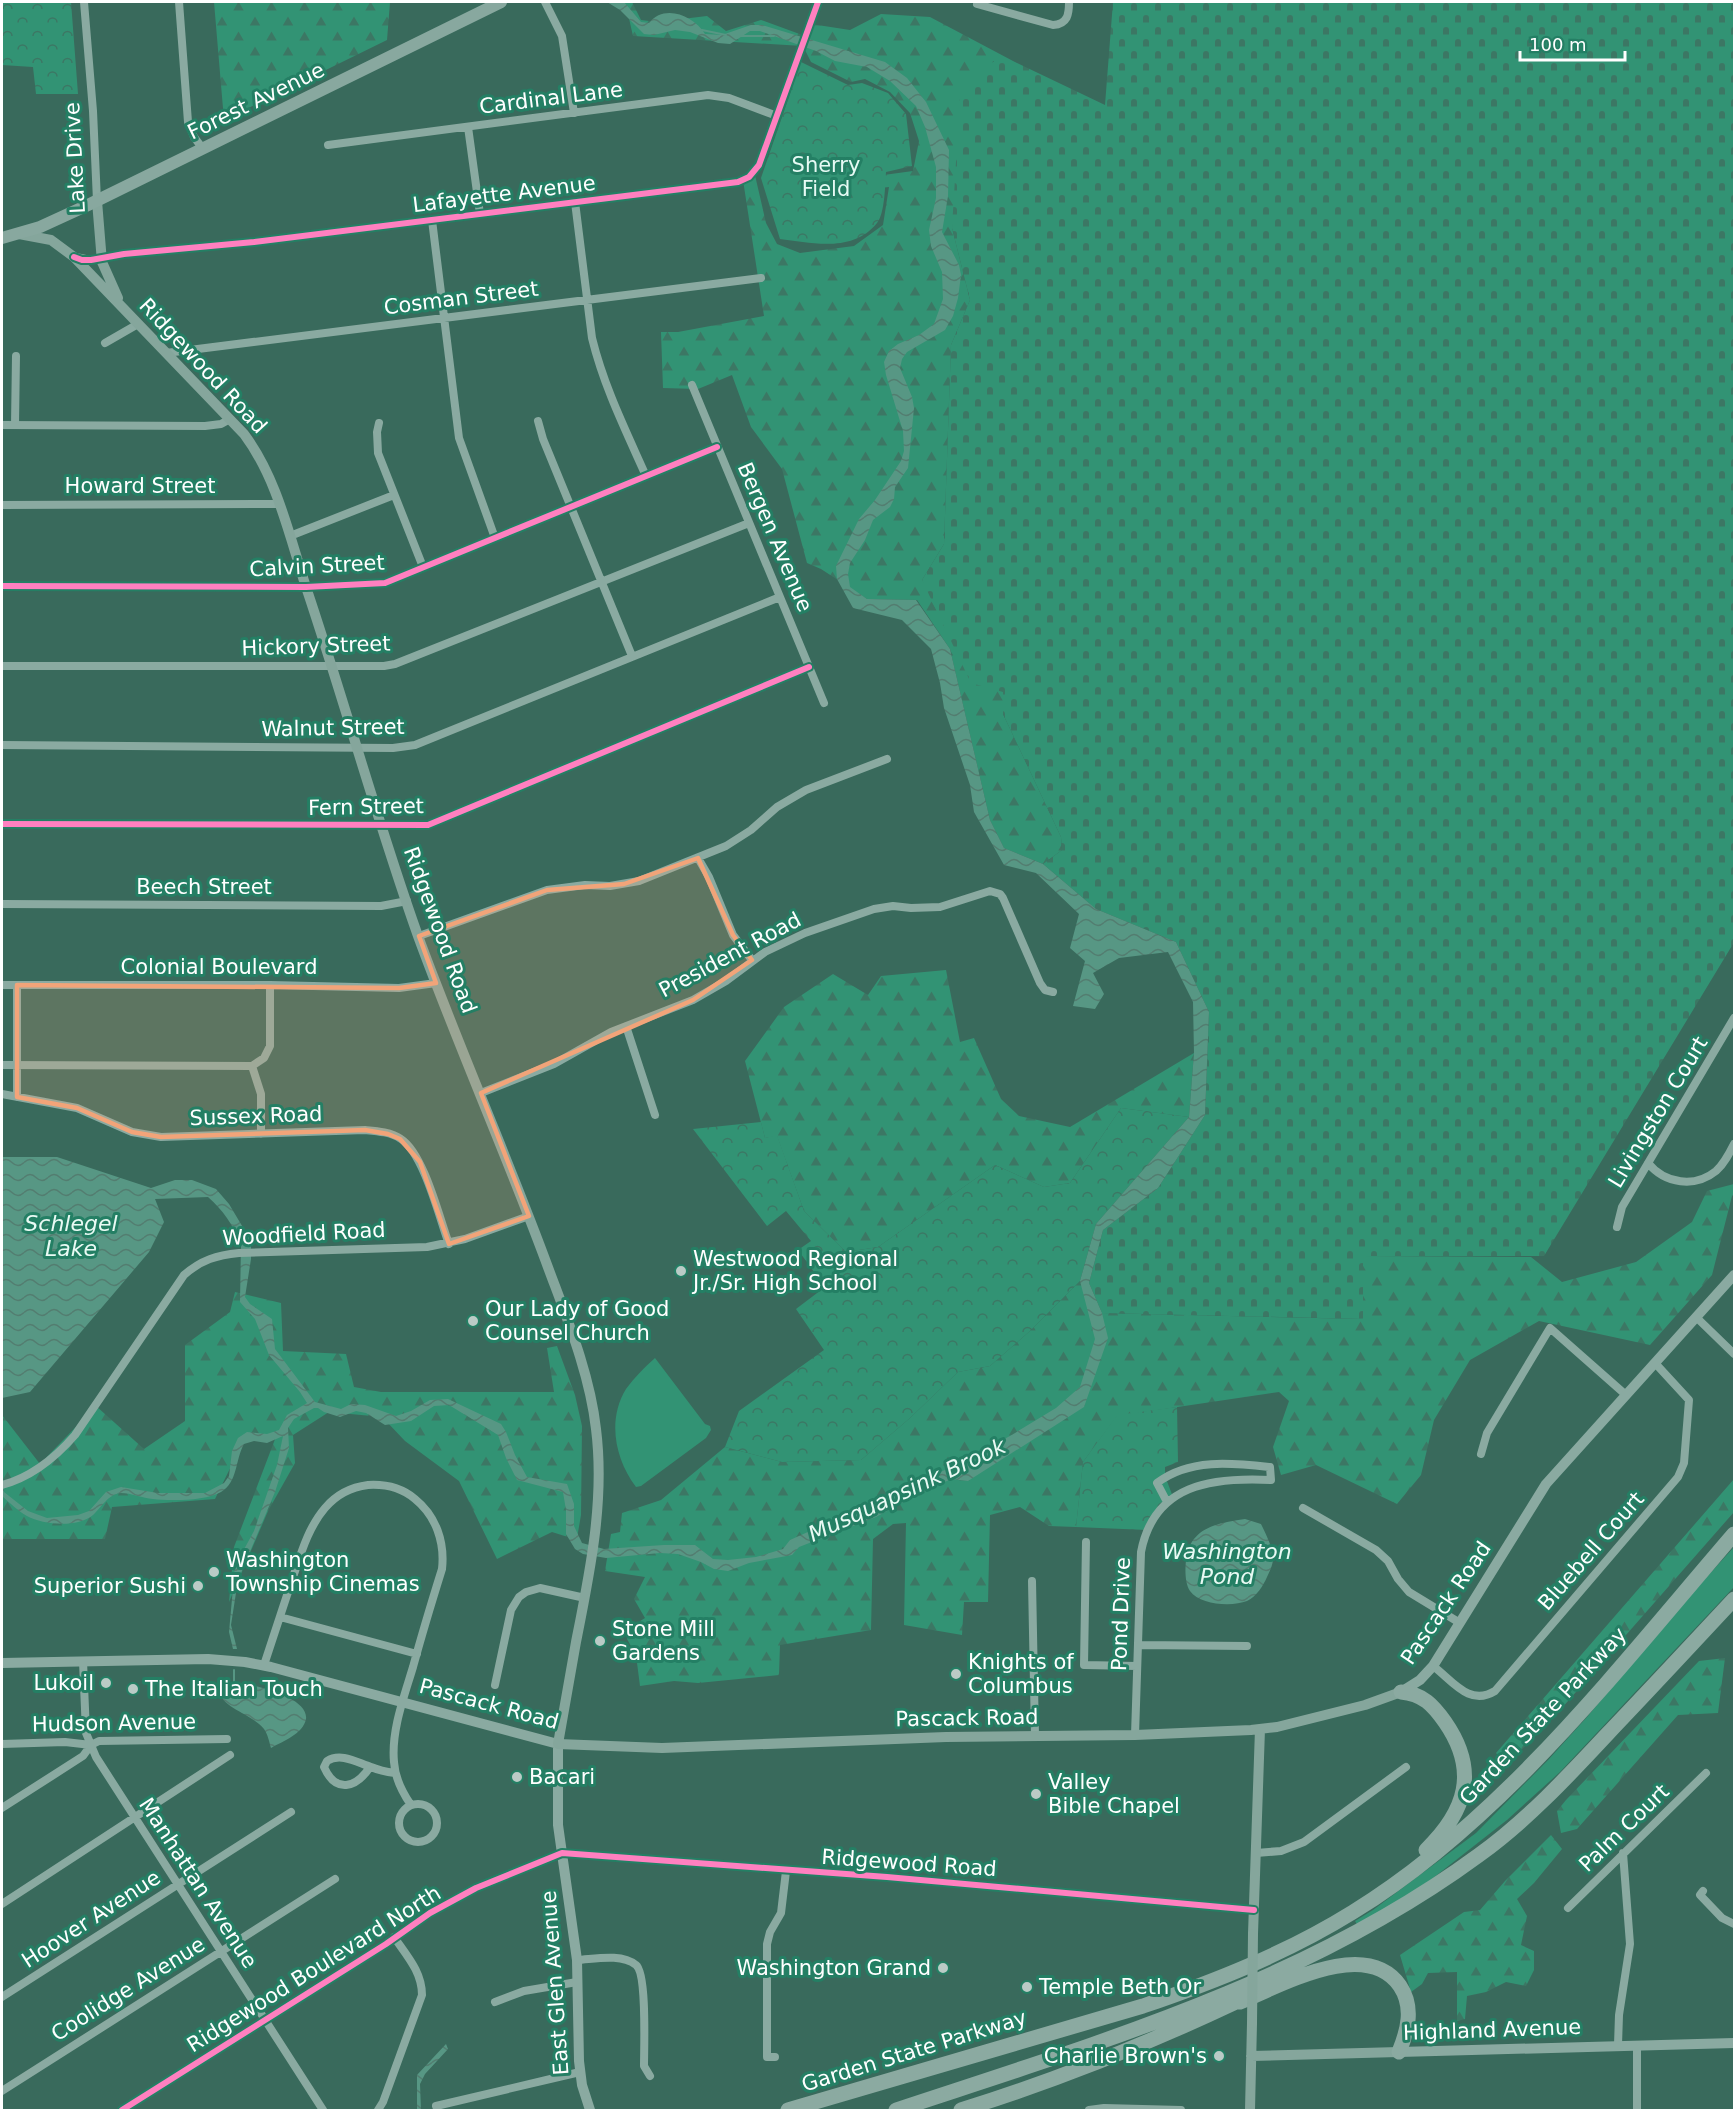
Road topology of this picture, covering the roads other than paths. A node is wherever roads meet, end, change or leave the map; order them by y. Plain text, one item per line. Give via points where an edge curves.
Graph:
1 (84, 2) edge
2 (179, 2) edge
3 (501, 2) edge
4 (545, 2) edge
5 (818, 2) edge
6 (1069, 2) edge
7 (977, 4) dead end
8 (574, 113) junction
9 (777, 116) junction
10 (468, 127) junction
11 (328, 145) dead end
12 (203, 149) junction
13 (97, 201) junction
14 (575, 202) junction
15 (480, 214) junction
16 (432, 220) junction
17 (23, 233) junction
18 (2, 238) edge
19 (74, 257) junction
20 (101, 257) junction
21 (761, 278) dead end
22 (587, 300) junction
23 (123, 309) junction
24 (444, 318) junction
25 (138, 324) junction
26 (105, 343) dead end
27 (166, 353) junction
28 (16, 356) dead end
29 (692, 385) dead end
30 (230, 419) junction
31 (538, 421) dead end
32 (379, 423) dead end
33 (2, 425) edge
34 (15, 426) junction
35 (717, 447) junction
36 (646, 476) junction
37 (394, 495) junction
38 (279, 504) junction
39 (2, 505) edge
40 (570, 507) junction
41 (749, 523) junction
42 (290, 536) junction
43 (495, 538) junction
44 (423, 567) junction
45 (601, 582) junction
46 (2, 586) edge
47 (306, 587) junction
48 (780, 597) junction
49 (632, 656) junction
50 (2, 666) edge
51 (333, 666) junction
52 (809, 667) junction
53 (824, 703) dead end
54 (2, 745) edge
55 (358, 747) junction
56 (887, 759) dead end
57 (2, 824) edge
58 (382, 825) junction
59 (698, 858) junction
60 (406, 901) junction
61 (2, 904) edge
62 (418, 936) junction
63 (752, 960) junction
64 (436, 983) junction
65 (2, 985) edge
66 (17, 985) junction
67 (270, 985) junction
68 (1053, 993) dead end
69 (1734, 1017) edge
70 (626, 1026) junction
71 (2, 1065) edge
72 (17, 1065) junction
73 (252, 1066) junction
74 (481, 1093) junction
75 (2, 1094) edge
76 (17, 1097) junction
77 (655, 1114) dead end
78 (261, 1134) junction
79 (1734, 1144) edge
80 (1648, 1163) junction
81 (530, 1216) junction
82 (1617, 1227) dead end
83 (449, 1244) junction
84 (1734, 1275) edge
85 (1696, 1317) junction
86 (1734, 1354) edge
87 (1655, 1363) junction
88 (1626, 1395) junction
89 (1480, 1454) dead end
90 (2, 1485) edge
91 (1167, 1502) junction
92 (1304, 1508) dead end
93 (1734, 1534) edge
94 (1086, 1542) dead end
95 (1032, 1581) dead end
96 (585, 1598) junction
97 (1734, 1599) edge
98 (280, 1617) junction
99 (1460, 1623) junction
100 (1138, 1645) junction
101 (1247, 1646) dead end
102 (417, 1654) junction
103 (83, 1661) junction
104 (2, 1663) edge
105 (264, 1665) junction
106 (1137, 1666) junction
107 (1433, 1666) junction
108 (495, 1685) dead end
109 (1401, 1692) junction
110 (402, 1702) junction
111 (1260, 1729) junction
112 (1135, 1734) junction
113 (1035, 1736) junction
114 (227, 1739) dead end
115 (2, 1744) edge
116 (558, 1744) junction
117 (91, 1745) junction
118 (230, 1755) dead end
119 (370, 1767) junction
120 (1406, 1767) dead end
121 (395, 1773) junction
122 (1706, 1773) dead end
123 (411, 1805) junction
124 (2, 1808) edge
125 (291, 1812) dead end
126 (135, 1819) junction
127 (562, 1853) junction
128 (1256, 1853) junction
129 (1623, 1853) junction
130 (1479, 1855) junction
131 (786, 1871) junction
132 (335, 1878) dead end
133 (177, 1884) junction
134 (1703, 1891) dead end
135 (2, 1904) edge
136 (1569, 1908) dead end
137 (1254, 1910) junction
138 (1354, 1912) junction
139 (1734, 1924) edge
140 (394, 1937) junction
141 (221, 1952) junction
142 (577, 1960) junction
143 (576, 1982) junction
144 (2, 1997) edge
145 (495, 2002) dead end
146 (264, 2020) junction
147 (1193, 2022) junction
148 (1734, 2043) edge
149 (1618, 2045) junction
150 (1637, 2045) junction
151 (1399, 2052) junction
152 (1251, 2056) junction
153 (775, 2057) dead end
154 (580, 2072) junction
155 (650, 2076) dead end
156 (2, 2091) edge
157 (436, 2106) dead end
158 (122, 2110) edge
159 (322, 2110) edge
160 (378, 2110) edge
161 (590, 2110) edge
162 (788, 2110) edge
163 (896, 2110) edge
164 (961, 2110) edge
165 (1089, 2110) edge
166 (1181, 2110) edge
167 (1250, 2110) edge
168 (1637, 2110) edge

1 - 13 street, Lake Drive
2 - 12 street via 188,122
3 - 12 main road, Forest Avenue
4 - 8 street via 562,36
5 - 9 street, Lafayette Avenue
6 - 7 street via 1064,22 1053,25
8 - 9 street, Cardinal Lane via 708,95 729,98
8 - 10 street, Cardinal Lane
9 - 14 street, Lafayette Avenue via 759,165 746,179
10 - 11 street, Cardinal Lane
10 - 15 street
12 - 13 main road, Forest Avenue
13 - 17 main road, Forest Avenue
13 - 20 main road, Lake Drive
14 - 15 street, Lafayette Avenue
14 - 22 street
15 - 16 street, Lafayette Avenue
16 - 20 street, Lafayette Avenue
16 - 24 street
17 - 18 main road
17 - 19 main road, Ridgewood Road via 51,240
19 - 20 street, Lafayette Avenue
19 - 23 main road, Ridgewood Road
20 - 23 main road, Lake Drive
21 - 22 street, Cosman Street
22 - 24 street, Cosman Street
22 - 36 street via 604,382
23 - 25 main road, Ridgewood Road
24 - 27 street, Cosman Street
24 - 43 street via 459,438
25 - 26 street
25 - 27 main road, Ridgewood Road
27 - 30 main road, Ridgewood Road
28 - 34 street
29 - 35 street, Bergen Avenue
30 - 34 street via 205,426
30 - 38 main road, Ridgewood Road via 257,453
31 - 40 street
32 - 37 street via 378,453
33 - 34 street
35 - 36 street, Calvin Street
35 - 41 street, Bergen Avenue
36 - 40 street, Calvin Street
37 - 42 street
37 - 44 street
38 - 39 street, Howard Street
38 - 42 main road, Ridgewood Road
40 - 43 street, Calvin Street
40 - 45 street
41 - 45 street, Hickory Street
41 - 48 street, Bergen Avenue
42 - 47 main road, Ridgewood Road
43 - 44 street, Calvin Street
44 - 47 street, Calvin Street via 385,583
45 - 49 street
45 - 51 street, Hickory Street via 396,664
46 - 47 street, Calvin Street
47 - 51 main road, Ridgewood Road
48 - 49 street, Walnut Street
48 - 52 street, Bergen Avenue
49 - 55 street, Walnut Street via 415,745
50 - 51 street, Hickory Street
51 - 55 main road, Ridgewood Road
52 - 53 street, Bergen Avenue
52 - 58 street, Fern Street via 428,825
54 - 55 street, Walnut Street
55 - 58 main road, Ridgewood Road
56 - 59 street via 790,798 740,838
57 - 58 street, Fern Street
58 - 60 main road, Ridgewood Road
59 - 62 street via 624,884 547,890
59 - 63 street via 733,935
60 - 61 street, Beech Street via 381,906
60 - 62 main road, Ridgewood Road
62 - 64 main road, Ridgewood Road
63 - 68 street, President Road via 789,940 867,911 893,906 940,907 990,891 1003,898 1040,983
63 - 70 street, President Road via 710,991
64 - 67 street, Colonial Boulevard via 399,988
64 - 74 main road, Ridgewood Road
65 - 66 street, Colonial Boulevard
66 - 67 street, Colonial Boulevard
66 - 72 street
67 - 73 street via 270,1046 264,1058
69 - 80 street, Livingston Court
70 - 74 street, President Road via 554,1064
70 - 77 street
71 - 72 street
72 - 73 street
72 - 76 street
73 - 78 street via 261,1094
74 - 81 main road, Ridgewood Road
75 - 76 street, Sussex Road
76 - 78 street, Sussex Road via 77,1108 146,1136
78 - 83 street, Sussex Road via 365,1130 400,1139 420,1162
79 - 80 street via 1717,1170 1691,1182 1665,1177
80 - 82 street, Livingston Court via 1622,1207
81 - 83 street, Woodfield Road
81 - 96 main road, Ridgewood Road via 593,1408 598,1495
83 - 90 street, Woodfield Road via 252,1252 202,1262 184,1275 75,1435 49,1461
84 - 85 street, Pascack Road
85 - 86 street
85 - 87 street, Pascack Road
87 - 88 street, Pascack Road
87 - 107 street, Bluebell Court via 1689,1400 1684,1463 1678,1477 1495,1691 1483,1696 1470,1694 1455,1687
88 - 89 street via 1550,1329 1487,1433
88 - 99 street, Pascack Road via 1546,1484
91 - 91 street, Pond Drive via 1157,1483 1165,1476 1202,1465 1270,1467 1271,1480 1216,1481 1186,1490
91 - 100 street, Pond Drive via 1152,1520 1143,1540
92 - 99 street via 1376,1550 1409,1592
93 - 138 highway, Garden State Parkway via 1512,1784 1436,1853
94 - 106 street via 1084,1665
95 - 113 street
96 - 108 street via 540,1588 519,1597 511,1610
96 - 116 main road, Ridgewood Road
97 - 130 highway via 1573,1770
98 - 102 street
98 - 102 street via 304,1544 326,1507 353,1488 393,1487 412,1496 428,1512 442,1547 442,1569
98 - 105 street
99 - 107 street, Pascack Road
100 - 101 street
100 - 106 street, Pond Drive
102 - 110 street
103 - 104 street, Pascack Road
103 - 105 street, Pascack Road via 208,1659
103 - 117 street, Manhattan Avenue via 86,1732
105 - 110 street, Pascack Road
106 - 112 street, Pond Drive
107 - 109 street, Pascack Road
109 - 111 main road, Pascack Road via 1365,1705
109 - 138 highway via 1429,1702 1453,1735 1464,1762 1462,1799 1454,1818 1432,1845
110 - 116 street, Pascack Road
110 - 121 street via 394,1749
111 - 112 main road, Pascack Road
111 - 128 main road
112 - 113 main road, Pascack Road
113 - 116 main road, Pascack Road via 662,1748
114 - 117 street, Hudson Avenue via 99,1740
115 - 117 street, Hudson Avenue
116 - 127 street, East Glen Avenue
117 - 124 street via 83,1756
117 - 126 street, Manhattan Avenue
118 - 126 street
119 - 119 street via 335,1758 324,1767 341,1785 355,1784
119 - 121 street
120 - 128 street via 1304,1842 1281,1851
121 - 123 street
122 - 129 street, Palm Court
123 - 123 street via 400,1818 400,1829 413,1841 425,1840 435,1831 436,1818 429,1808
125 - 133 street, Hoover Avenue
126 - 133 street, Manhattan Avenue
126 - 135 street
127 - 131 street, Ridgewood Road
127 - 140 street, Ridgewood Boulevard North via 468,1892
127 - 142 street, East Glen Avenue
128 - 137 main road
129 - 136 street, Palm Court
129 - 149 street via 1630,1944
130 - 147 highway via 1448,1883 1363,1937
130 - 163 highway via 1360,1931 1238,1990 1114,2039
131 - 137 street, Ridgewood Road
131 - 153 street via 781,1913 767,1944 767,2057
132 - 141 street, Coolidge Avenue
133 - 141 street, Manhattan Avenue
133 - 144 street, Hoover Avenue
134 - 139 street via 1700,1895
137 - 152 main road, bridge
138 - 162 highway, Garden State Parkway via 1263,1961 1186,1992
140 - 146 street, Ridgewood Boulevard North
140 - 160 street via 420,1978 422,1995
141 - 146 street, Manhattan Avenue
141 - 156 street, Coolidge Avenue
142 - 143 street, East Glen Avenue
142 - 155 street via 621,1958 639,1967 644,2066
143 - 145 street via 524,1991
143 - 154 street, East Glen Avenue
146 - 158 street, Ridgewood Boulevard North
146 - 159 street, Manhattan Avenue
147 - 151 highway via 1311,1973 1343,1965 1368,1965 1392,1977 1407,2000 1408,2028
147 - 164 highway
148 - 150 street, Highland Avenue
149 - 150 street, Highland Avenue
149 - 151 street, Highland Avenue
150 - 168 street
151 - 152 main road, Highland Avenue
152 - 167 main road
154 - 157 street
154 - 161 street, East Glen Avenue
165 - 166 street

